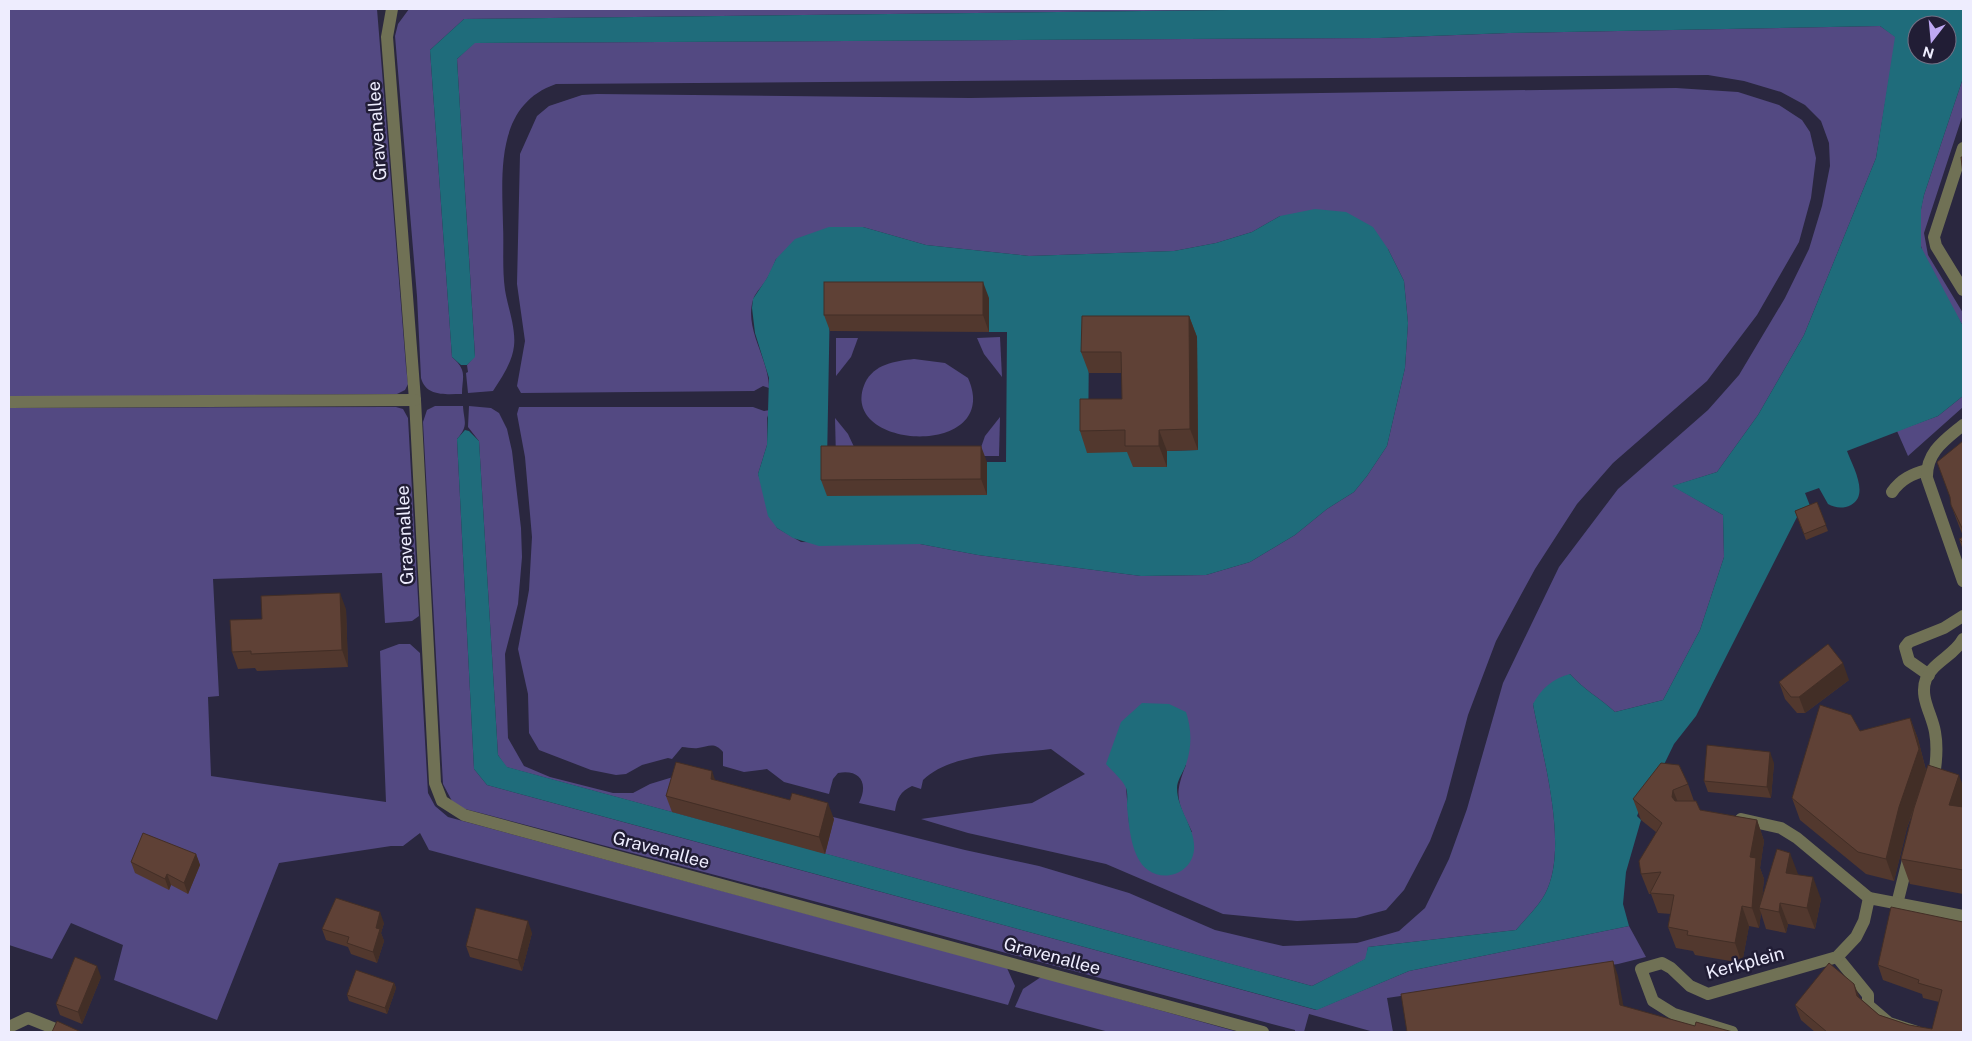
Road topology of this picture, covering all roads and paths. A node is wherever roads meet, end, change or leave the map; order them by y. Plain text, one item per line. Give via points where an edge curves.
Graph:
1 (392, 9) edge
2 (1963, 148) edge
3 (1963, 290) edge
4 (415, 400) junction
5 (9, 402) edge
6 (1963, 425) edge
7 (1926, 470) junction
8 (1892, 492) dead end
9 (1963, 581) edge
10 (1963, 616) edge
11 (1963, 639) edge
12 (1929, 674) junction
13 (1928, 797) edge
14 (1724, 816) edge
15 (1913, 840) edge
16 (1869, 898) junction
17 (1897, 904) junction
18 (1963, 916) edge
19 (1837, 957) junction
20 (1695, 1027) edge
21 (9, 1028) edge
22 (63, 1032) edge
23 (1263, 1032) edge
24 (1732, 1032) edge
25 (1917, 1032) edge

1 - 4 street, Gravenallee via 387,37
2 - 3 street via 1934,237 1936,246
4 - 5 street
4 - 23 street, Gravenallee via 435,783 447,806 464,816
6 - 7 street via 1933,452
7 - 8 street via 1912,474
7 - 9 street
10 - 12 street via 1944,628 1909,642 1905,647 1909,661
11 - 12 street
12 - 13 street via 1924,694 1936,733 1936,755
14 - 16 street via 1781,828 1798,838
15 - 17 street
16 - 17 street
16 - 19 street via 1864,921 1856,937
17 - 18 street
19 - 20 street, Kerkplein via 1708,994 1690,986 1662,963 1641,969 1653,1001
19 - 25 street via 1868,995 1868,1005 1889,1023
20 - 24 street
21 - 22 street via 28,1018

